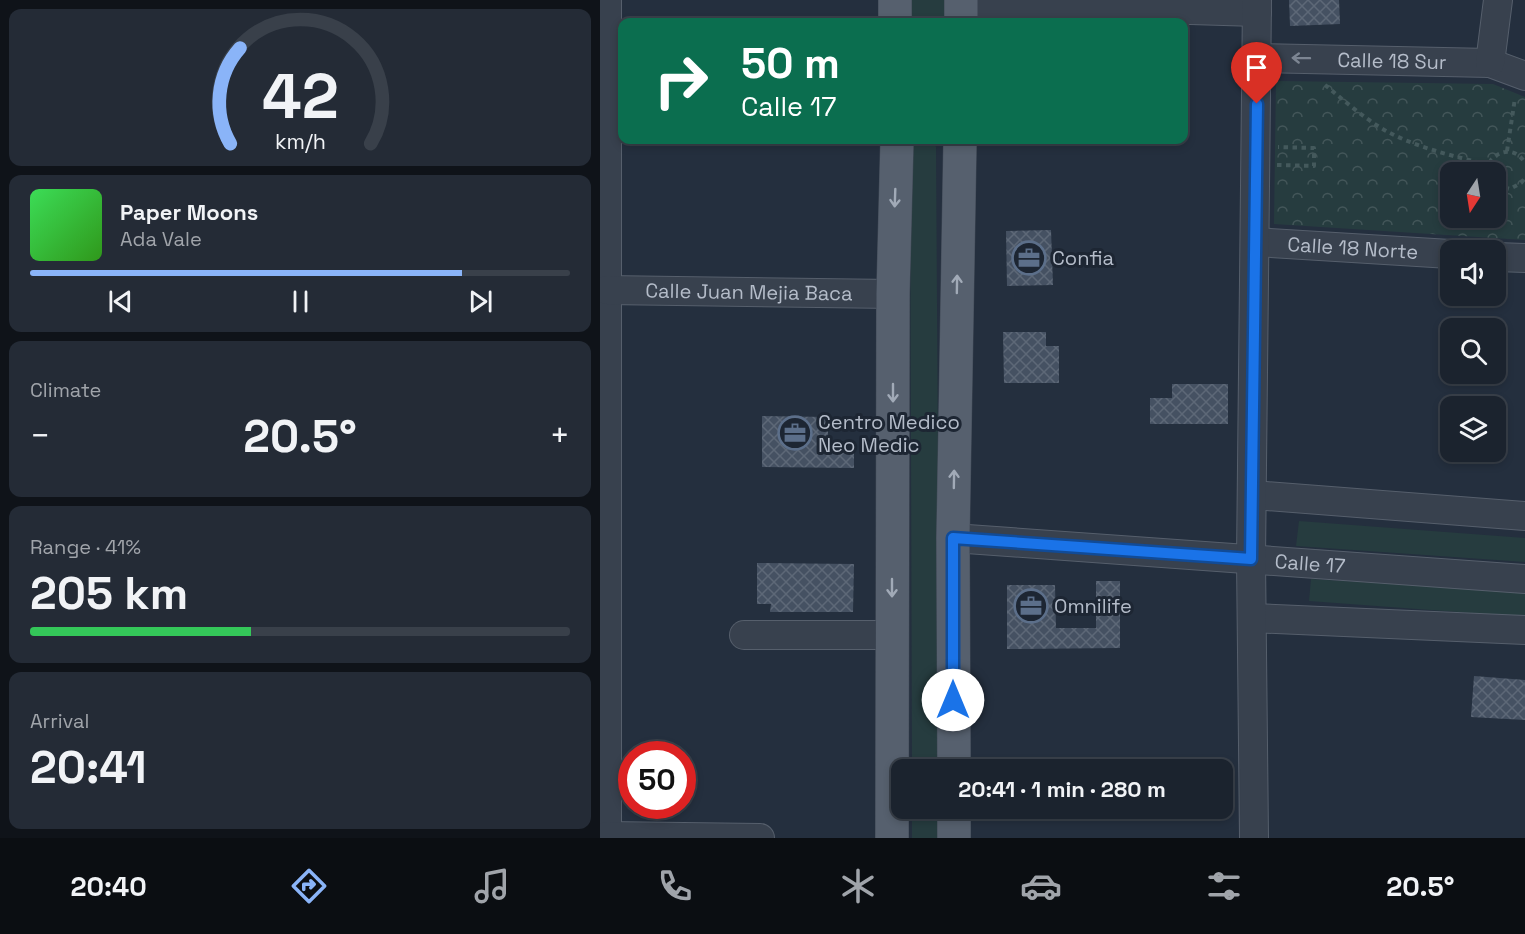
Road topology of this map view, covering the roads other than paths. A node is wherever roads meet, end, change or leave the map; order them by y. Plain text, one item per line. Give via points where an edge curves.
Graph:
1 (895, 0) edge
2 (1498, 0) edge
3 (606, 2) edge
4 (1257, 6) edge
5 (961, 8) edge
6 (895, 18) edge
7 (1257, 58) junction
8 (1491, 63) junction
9 (1522, 75) edge
10 (898, 144) edge
11 (956, 146) edge
12 (1255, 242) junction
13 (1440, 253) edge
14 (1506, 257) edge
15 (1525, 258) edge
16 (607, 290) junction
17 (893, 294) junction
18 (1253, 495) junction
19 (1525, 516) edge
20 (953, 538) junction
21 (1251, 559) junction
22 (1525, 579) edge
23 (1252, 618) junction
24 (1525, 630) edge
25 (892, 634) junction
26 (744, 635) dead end
27 (954, 759) edge
28 (954, 819) edge
29 (607, 837) edge
30 (760, 838) edge
31 (892, 838) edge
32 (954, 838) edge
33 (1254, 838) edge

1 - 6 main road
2 - 8 street
3 - 16 street
4 - 5 street
4 - 7 street
8 -> 7 street, Calle 18 Sur
7 - 12 street
8 - 9 street, Calle 18 Sur
10 -> 17 main road
20 -> 11 main road
12 - 13 street, Calle 18 Norte
12 - 18 street
14 - 15 street
16 - 17 street, Calle Juan Mejia Baca
16 - 29 street
17 -> 25 main road
18 - 19 street
18 - 21 street
20 - 21 street, Calle 17
20 - 27 main road
21 - 22 street, Calle 17
21 - 23 street
23 - 24 street
23 - 33 street
25 - 26 street
25 - 31 main road
28 - 32 main road
29 - 30 street

